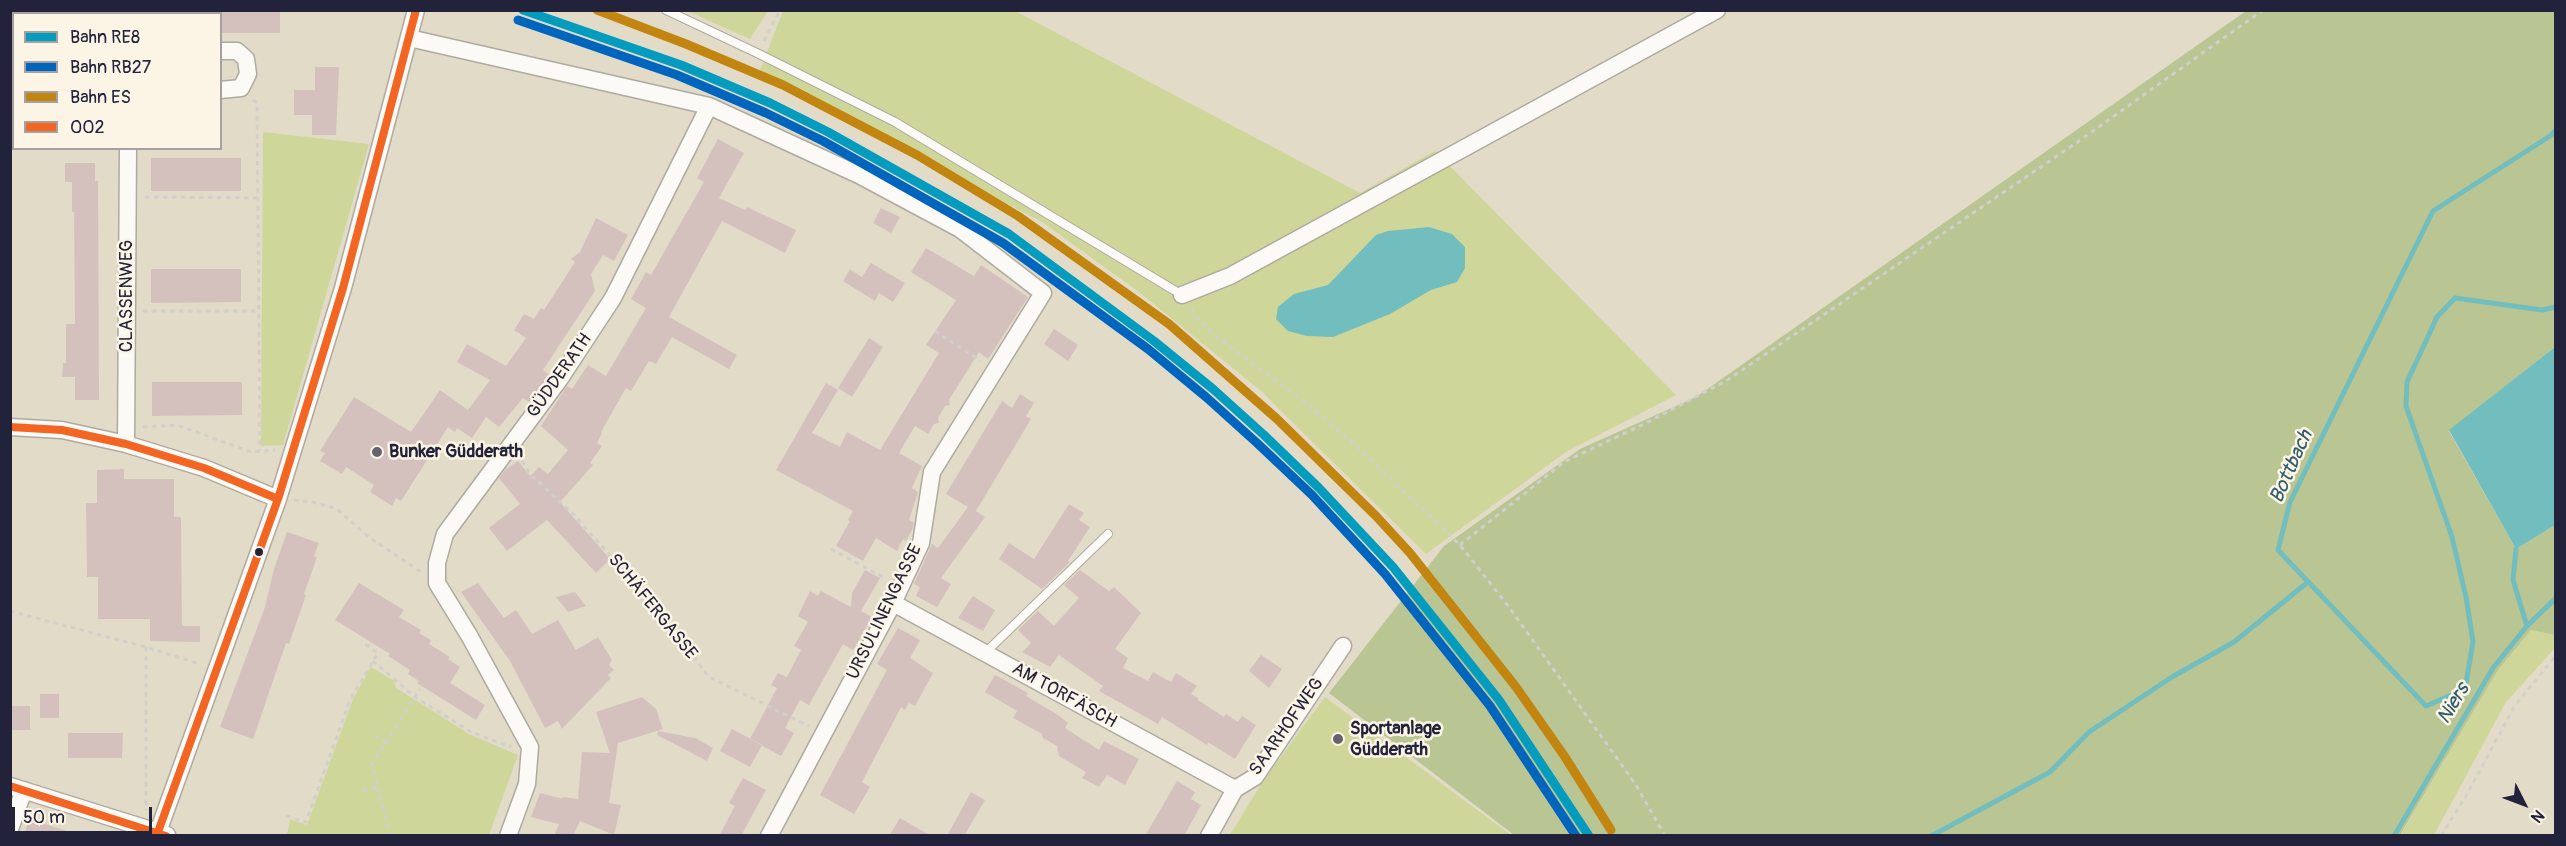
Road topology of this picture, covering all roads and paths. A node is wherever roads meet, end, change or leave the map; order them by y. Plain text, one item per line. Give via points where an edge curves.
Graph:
1 (666, 10) edge
2 (780, 10) edge
3 (1717, 10) edge
4 (2264, 10) edge
5 (415, 14) edge
6 (409, 38) junction
7 (222, 51) edge
8 (757, 53) junction
9 (241, 88) junction
10 (222, 90) edge
11 (709, 106) junction
12 (128, 150) edge
13 (128, 197) junction
14 (258, 198) junction
15 (1182, 295) junction
16 (127, 311) junction
17 (258, 311) junction
18 (935, 332) dead end
19 (995, 370) junction
20 (10, 427) edge
21 (126, 436) junction
22 (512, 444) junction
23 (294, 449) junction
24 (260, 450) junction
25 (278, 499) junction
26 (1108, 534) dead end
27 (1460, 545) junction
28 (831, 549) dead end
29 (437, 583) junction
30 (901, 587) junction
31 (893, 603) junction
32 (10, 611) edge
33 (361, 641) dead end
34 (1343, 646) dead end
35 (146, 647) junction
36 (985, 653) junction
37 (2556, 655) edge
38 (373, 661) junction
39 (217, 670) junction
40 (420, 689) dead end
41 (415, 697) junction
42 (823, 732) junction
43 (375, 736) dead end
44 (386, 742) junction
45 (529, 754) junction
46 (378, 786) junction
47 (17, 788) edge
48 (1235, 789) junction
49 (363, 790) dead end
50 (286, 816) dead end
51 (10, 830) edge
52 (158, 832) edge
53 (390, 836) edge
54 (508, 836) edge
55 (768, 836) edge
56 (1209, 836) edge
57 (1665, 836) edge
58 (2440, 836) edge

1 - 8 lane
2 - 8 path
3 - 15 street via 1230,276
4 - 27 path via 1726,381 1564,462
5 - 6 street
6 - 11 street
6 - 23 street via 343,288
7 - 9 street via 237,51 246,59 248,74
8 - 15 lane via 895,122
9 - 10 street
9 - 14 path via 257,103
11 - 19 street, URSULINENGASSE via 859,175 960,229 1042,293
11 - 22 street, GÜDDERATH via 613,298
12 - 13 street, CLASSENWEG
13 - 14 path
13 - 16 street, CLASSENWEG
14 - 17 path
15 - 27 path via 1197,318 1216,336 1352,442
16 - 17 path
16 - 21 street, CLASSENWEG
17 - 24 path
18 - 19 path
19 - 30 street, URSULINENGASSE via 932,472 921,543
20 - 21 street
21 - 24 path via 177,425 251,452
21 - 25 street
22 - 29 street, GÜDDERATH via 445,534 437,562
22 - 42 path, SCHÄFERGASSE via 530,474 573,514 664,618 709,677
23 - 24 path
23 - 25 street
25 - 29 path via 338,509 370,538
25 - 39 street
26 - 36 lane
27 - 57 path via 1616,756
28 - 30 path
29 - 45 street via 471,637 530,747
30 - 31 street, URSULINENGASSE
31 - 36 street, AM TORFÄSCH
31 - 42 street, URSULINENGASSE
32 - 35 path
33 - 38 path via 378,652
34 - 48 street, SAARHOFWEG via 1255,777
35 - 39 path
35 - 52 path
36 - 48 street, AM TORFÄSCH
37 - 58 path via 2514,707
38 - 41 path
38 - 50 path via 350,700 306,822
39 - 52 street
40 - 41 path
41 - 44 path
41 - 45 path via 471,732
42 - 55 street, URSULINENGASSE
43 - 44 path
44 - 46 path via 372,764
45 - 54 street via 527,784
46 - 49 path
46 - 53 path
47 - 51 street
47 - 52 street
48 - 56 street, SAARHOFWEG

